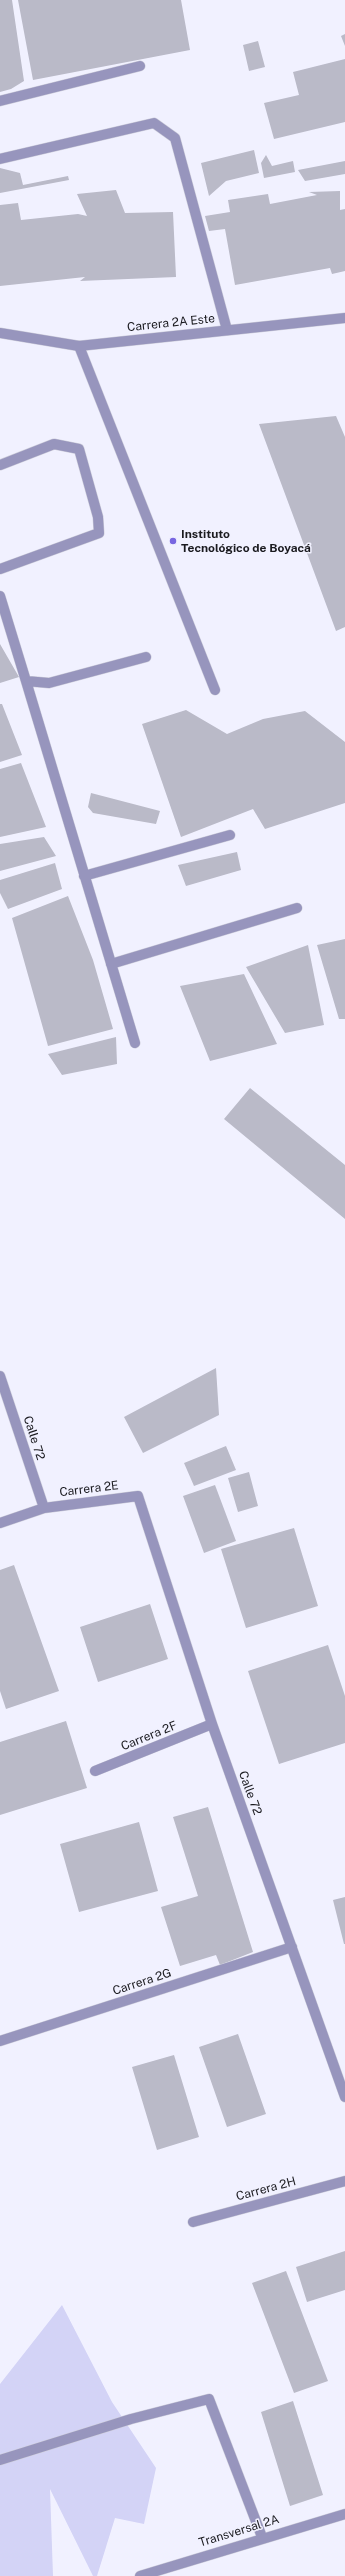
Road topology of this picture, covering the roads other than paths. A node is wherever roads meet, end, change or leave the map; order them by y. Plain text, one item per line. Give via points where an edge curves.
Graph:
1 (140, 66) dead end
2 (0, 101) edge
3 (0, 158) edge
4 (345, 318) edge
5 (226, 330) junction
6 (0, 333) edge
7 (79, 346) junction
8 (0, 465) edge
9 (0, 569) edge
10 (0, 596) edge
11 (146, 657) dead end
12 (26, 680) junction
13 (215, 690) dead end
14 (230, 835) dead end
15 (84, 876) junction
16 (297, 908) dead end
17 (111, 964) junction
18 (135, 1043) dead end
19 (0, 1376) edge
20 (138, 1496) joint
21 (44, 1508) junction
22 (0, 1523) edge
23 (212, 1724) junction
24 (95, 1771) dead end
25 (292, 1947) junction
26 (0, 2041) edge
27 (345, 2097) edge
28 (345, 2181) edge
29 (193, 2222) dead end
30 (0, 2460) edge
31 (345, 2514) edge
32 (262, 2537) junction
33 (140, 2576) edge

1 - 2 street
3 - 5 street via 154,123 160,126 175,138
4 - 5 street, Carrera 2A Este
5 - 7 street, Carrera 2A Este
6 - 7 street, Carrera 2A Este
7 - 13 street
8 - 9 street via 54,444 78,449 98,516 99,533
10 - 12 street
11 - 12 street via 49,683
12 - 15 street
14 - 15 street
15 - 17 street
16 - 17 street
17 - 18 street
19 - 21 street, Calle 72
20 - 21 street, Carrera 2E
20 - 23 street, Calle 72
21 - 22 street, Carrera 2E
23 - 24 street, Carrera 2F
23 - 25 street, Calle 72
25 - 26 street, Carrera 2G
25 - 27 street, Calle 72
28 - 29 street, Carrera 2H
30 - 32 street via 130,2419 209,2399
31 - 32 street, Transversal 2A
32 - 33 street, Transversal 2A

